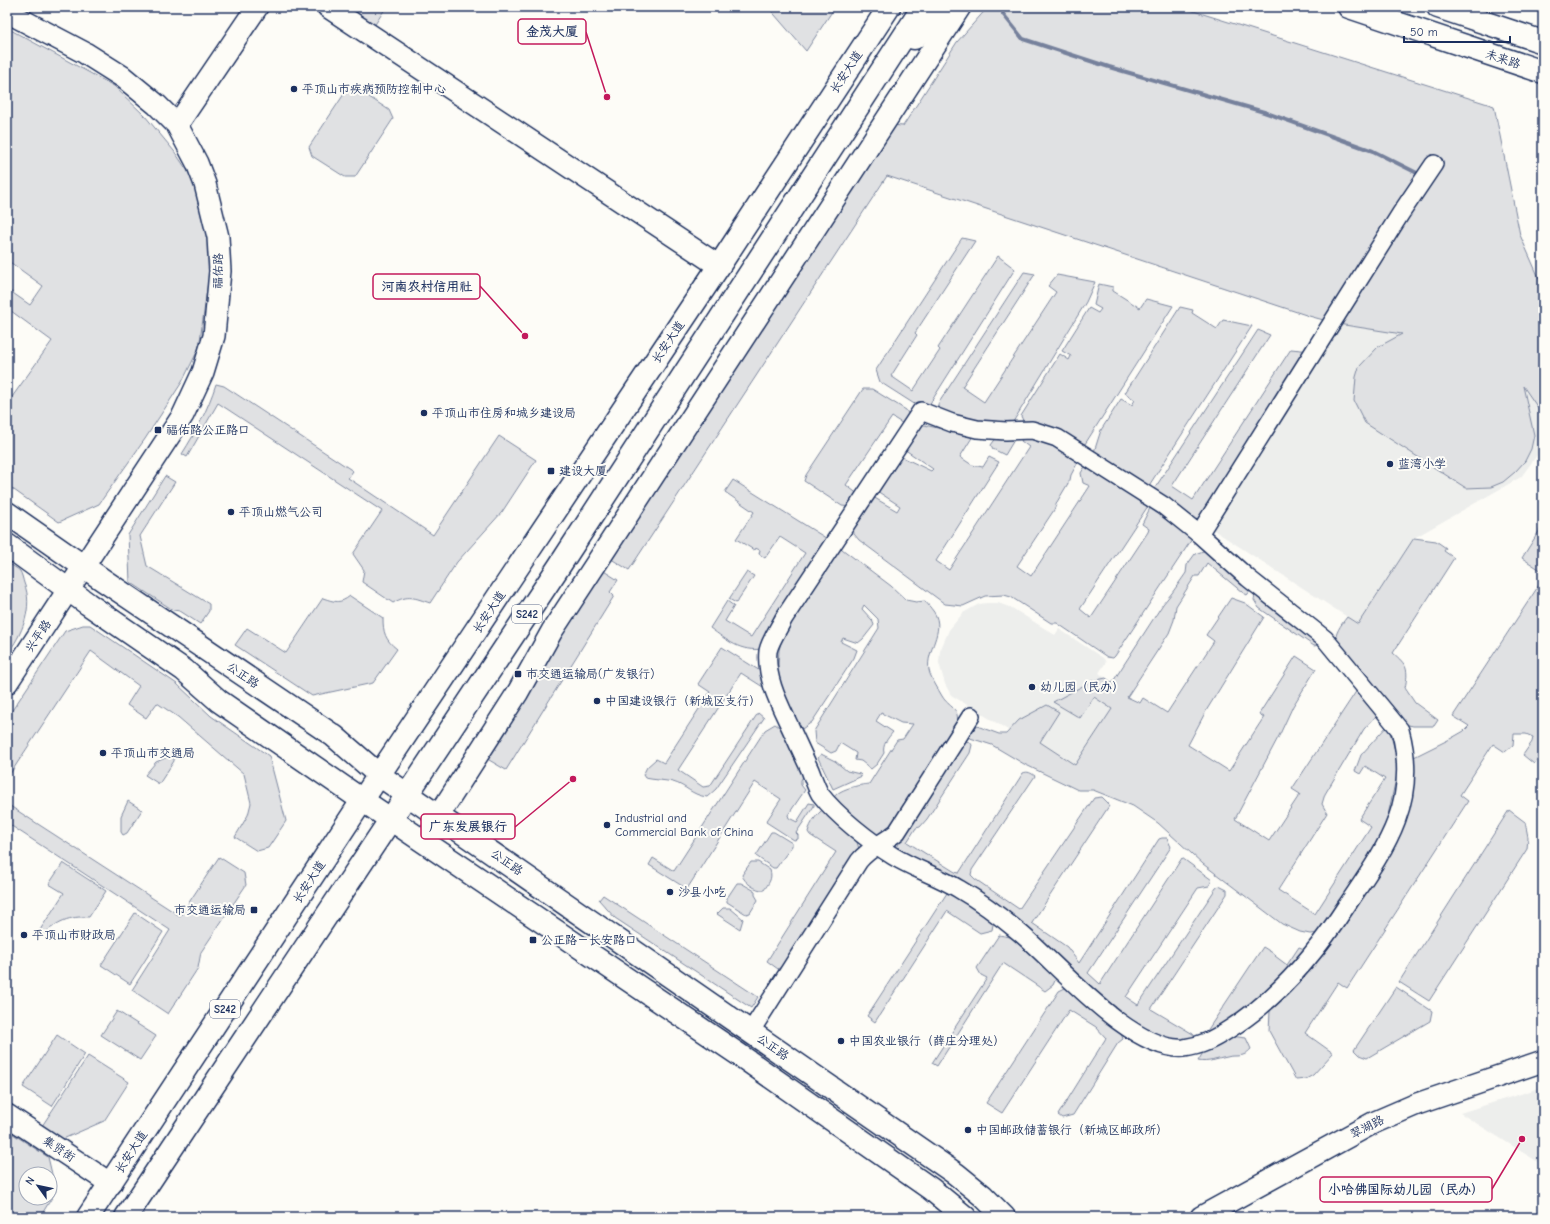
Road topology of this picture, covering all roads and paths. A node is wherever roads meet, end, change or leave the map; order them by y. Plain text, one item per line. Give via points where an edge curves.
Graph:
1 (257, 7) edge
2 (328, 7) edge
3 (881, 7) edge
4 (889, 7) edge
5 (923, 7) edge
6 (945, 7) edge
7 (960, 7) edge
8 (1350, 7) edge
9 (1447, 10) edge
10 (7, 12) edge
11 (1447, 40) junction
12 (1543, 42) edge
13 (860, 51) junction
14 (885, 65) junction
15 (1543, 72) edge
16 (177, 125) junction
17 (1434, 164) dead end
18 (719, 266) junction
19 (7, 513) edge
20 (1199, 534) junction
21 (7, 545) edge
22 (84, 567) junction
23 (70, 590) junction
24 (7, 683) edge
25 (971, 716) dead end
26 (379, 774) junction
27 (407, 793) junction
28 (362, 800) junction
29 (439, 815) junction
30 (390, 819) junction
31 (878, 845) junction
32 (751, 1032) junction
33 (1543, 1061) edge
34 (7, 1115) edge
35 (111, 1184) junction
36 (88, 1217) edge
37 (126, 1217) edge
38 (965, 1217) edge
39 (1004, 1217) edge
40 (1201, 1217) edge

1 - 16 street
2 - 18 street
3 - 13 main road
4 - 13 main road, 长安大道 / S242
5 - 14 main road, S242
6 - 14 main road
7 - 29 street via 552,631 518,692
8 - 11 main road, 未来路
9 - 11 main road
9 - 12 main road
10 - 16 street, 福佑路 via 85,53 122,77
11 - 15 main road, 未来路
13 - 18 main road, 长安大道 / S242
14 - 27 main road, S242 via 560,565
16 - 22 street, 福佑路 via 205,184 218,237 220,271 214,336 204,372 183,415
17 - 20 street
18 - 26 main road, 长安大道 / S242
19 - 22 main road, 公正路
20 - 31 street via 1164,506 1057,438 1032,430 977,429 921,411 784,618 768,650 769,669 776,698 819,793 854,828
20 - 31 street via 1248,578 1325,639 1400,730 1405,746 1407,782 1392,833 1379,858 1332,930 1275,994 1251,1016 1210,1041 1182,1048 1152,1042 1121,1024 1019,932 982,904 958,888 893,856
21 - 23 main road
22 - 23 street, 福佑路
22 - 26 main road, 公正路 via 334,736
23 - 24 street, 兴平路
23 - 28 main road via 184,670 219,701
25 - 31 street via 897,832
26 - 27 main road, 公正路
26 - 28 main road, 长安大道 / S242
27 - 29 main road, 公正路
27 - 30 main road, S242
28 - 30 main road
28 - 35 main road, 长安大道 / S242
29 - 32 main road, 公正路
30 - 37 main road, S242
30 - 38 main road via 732,1049 931,1190
31 - 32 street via 865,852 858,861
32 - 39 main road, 公正路 via 956,1174
33 - 40 street, 翠湖路 via 1417,1104 1373,1123
34 - 35 street, 集贤街
35 - 36 main road, 长安大道 / S242

